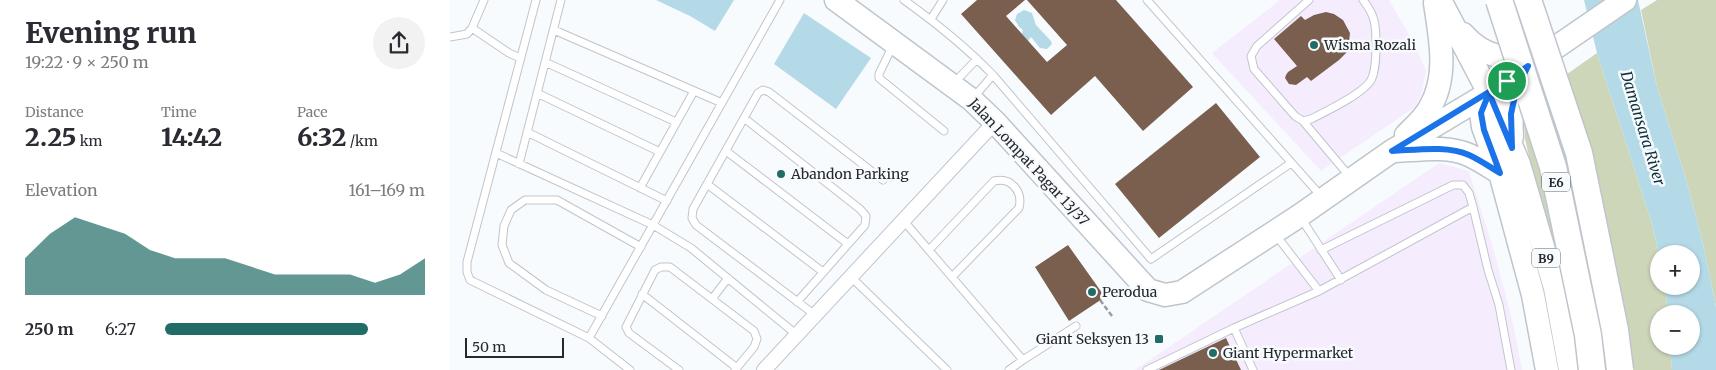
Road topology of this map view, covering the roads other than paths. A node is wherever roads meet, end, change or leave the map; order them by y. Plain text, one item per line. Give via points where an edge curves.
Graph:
1 (484, 0) edge
2 (536, 0) edge
3 (561, 0) edge
4 (780, 0) edge
5 (836, 0) edge
6 (904, 0) edge
7 (943, 0) edge
8 (1147, 0) edge
9 (1309, 0) edge
10 (1363, 0) edge
11 (1435, 0) edge
12 (1440, 0) edge
13 (1499, 0) edge
14 (1528, 0) edge
15 (1625, 0) edge
16 (931, 19) junction
17 (1450, 20) junction
18 (472, 28) junction
19 (554, 30) junction
20 (450, 37) edge
21 (894, 43) junction
22 (520, 58) junction
23 (977, 59) junction
24 (545, 62) junction
25 (1533, 63) junction
26 (994, 75) junction
27 (952, 85) junction
28 (694, 91) junction
29 (537, 93) junction
30 (1489, 93) junction
31 (972, 100) junction
32 (722, 103) junction
33 (744, 118) junction
34 (1303, 121) junction
35 (676, 122) junction
36 (995, 122) junction
37 (944, 131) dead end
38 (528, 132) junction
39 (1512, 148) junction
40 (726, 151) junction
41 (1392, 151) junction
42 (660, 152) junction
43 (496, 153) junction
44 (1291, 163) junction
45 (519, 164) junction
46 (1500, 173) junction
47 (883, 180) dead end
48 (1352, 180) junction
49 (707, 184) junction
50 (640, 188) junction
51 (1324, 199) junction
52 (667, 201) junction
53 (1473, 207) junction
54 (1299, 216) junction
55 (903, 220) junction
56 (653, 225) junction
57 (1274, 233) junction
58 (848, 244) junction
59 (641, 247) junction
60 (929, 250) junction
61 (1321, 250) junction
62 (823, 272) junction
63 (851, 277) junction
64 (952, 277) junction
65 (728, 278) junction
66 (1340, 280) junction
67 (1319, 292) junction
68 (642, 294) junction
69 (712, 299) junction
70 (797, 302) junction
71 (815, 315) junction
72 (602, 316) junction
73 (1076, 326) dead end
74 (1234, 328) junction
75 (797, 335) junction
76 (589, 338) junction
77 (1023, 360) junction
78 (736, 369) edge
79 (630, 370) edge
80 (679, 370) edge
81 (764, 370) edge
82 (947, 370) edge
83 (1009, 370) edge
84 (1147, 370) edge
85 (1253, 370) edge
86 (1511, 370) edge
87 (1546, 370) edge
88 (1570, 370) edge
89 (1592, 370) edge
90 (1620, 370) edge

1 - 18 lane
2 - 22 lane
3 - 19 lane
4 - 32 lane
5 - 21 main road, Jalan Lompat Pagar 13/37
6 - 16 lane
7 - 16 lane
8 - 44 lane
9 - 34 lane via 1256,46 1251,56 1254,68
10 - 34 lane via 1376,24 1372,80 1354,96
11 - 41 main road via 1442,49 1440,82 1429,109
12 - 17 main road, B9
13 - 89 highway, E6, bridge via 1552,167 1588,336
14 - 90 highway, E6, bridge via 1578,153 1615,330
15 - 25 main road
16 - 23 lane
17 - 25 main road via 1484,52
17 - 30 main road, B9
18 - 20 lane via 463,36
18 - 22 lane
19 - 24 lane
19 - 28 lane
21 - 27 main road, Jalan Lompat Pagar 13/37
21 - 37 lane via 879,78
22 - 43 lane
23 - 26 lane
23 - 27 lane
24 - 29 lane
24 - 35 lane
25 - 30 main road
25 - 39 main road via 1516,91 1511,114
26 - 31 lane
26 - 44 lane via 1151,259
27 - 31 main road, Jalan Lompat Pagar 13/37
28 - 32 lane
28 - 35 lane
29 - 38 lane
29 - 42 lane
30 - 39 main road, B9
30 - 41 main road
30 - 46 main road, B9 via 1481,113
31 - 36 main road, Jalan Lompat Pagar 13/37
32 - 52 lane
33 - 40 lane
33 - 47 lane via 758,93 763,90 769,92
33 - 58 lane via 866,216 865,224
34 - 48 lane
35 - 42 lane
36 - 55 street
36 - 57 main road, Jalan Lompat Pagar 13/37 via 1148,290 1165,295 1182,292
38 - 45 lane
38 - 50 lane
39 - 88 main road, B9 via 1555,288
40 - 49 lane
40 - 58 lane
41 - 46 main road via 1430,149 1468,154
41 - 48 main road
42 - 50 lane
43 - 45 lane
43 - 76 lane via 467,262 470,280
44 - 51 lane
45 - 56 lane
46 - 87 main road, B9 via 1533,294
48 - 51 main road
49 - 62 lane
49 - 70 lane via 693,209 692,218 696,224
50 - 52 lane
51 - 54 main road
52 - 56 lane
53 - 61 lane via 1463,185 1453,184
53 - 66 lane
53 - 86 lane via 1499,305
54 - 57 main road
54 - 61 lane
55 - 60 lane
55 - 63 street
56 - 59 lane
56 - 65 lane via 691,248
57 - 67 lane
58 - 62 lane
59 - 72 lane
59 - 72 lane via 557,200 525,200 510,210 502,245 509,263 546,290
60 - 64 lane
60 - 64 lane via 994,181 1002,179 1012,183 1020,202 1019,208
61 - 66 lane
62 - 70 lane
63 - 71 street
63 - 82 lane
64 - 77 lane
65 - 69 lane
65 - 75 lane
66 - 67 lane
67 - 74 lane
68 - 69 lane via 655,270 661,266 670,267
68 - 78 lane
68 - 80 lane via 626,327 629,334
69 - 78 lane via 754,331 757,339
70 - 71 lane
71 - 75 street
72 - 76 lane
73 - 77 lane
74 - 84 lane
74 - 85 lane
75 - 81 street
76 - 79 lane
77 - 83 lane

